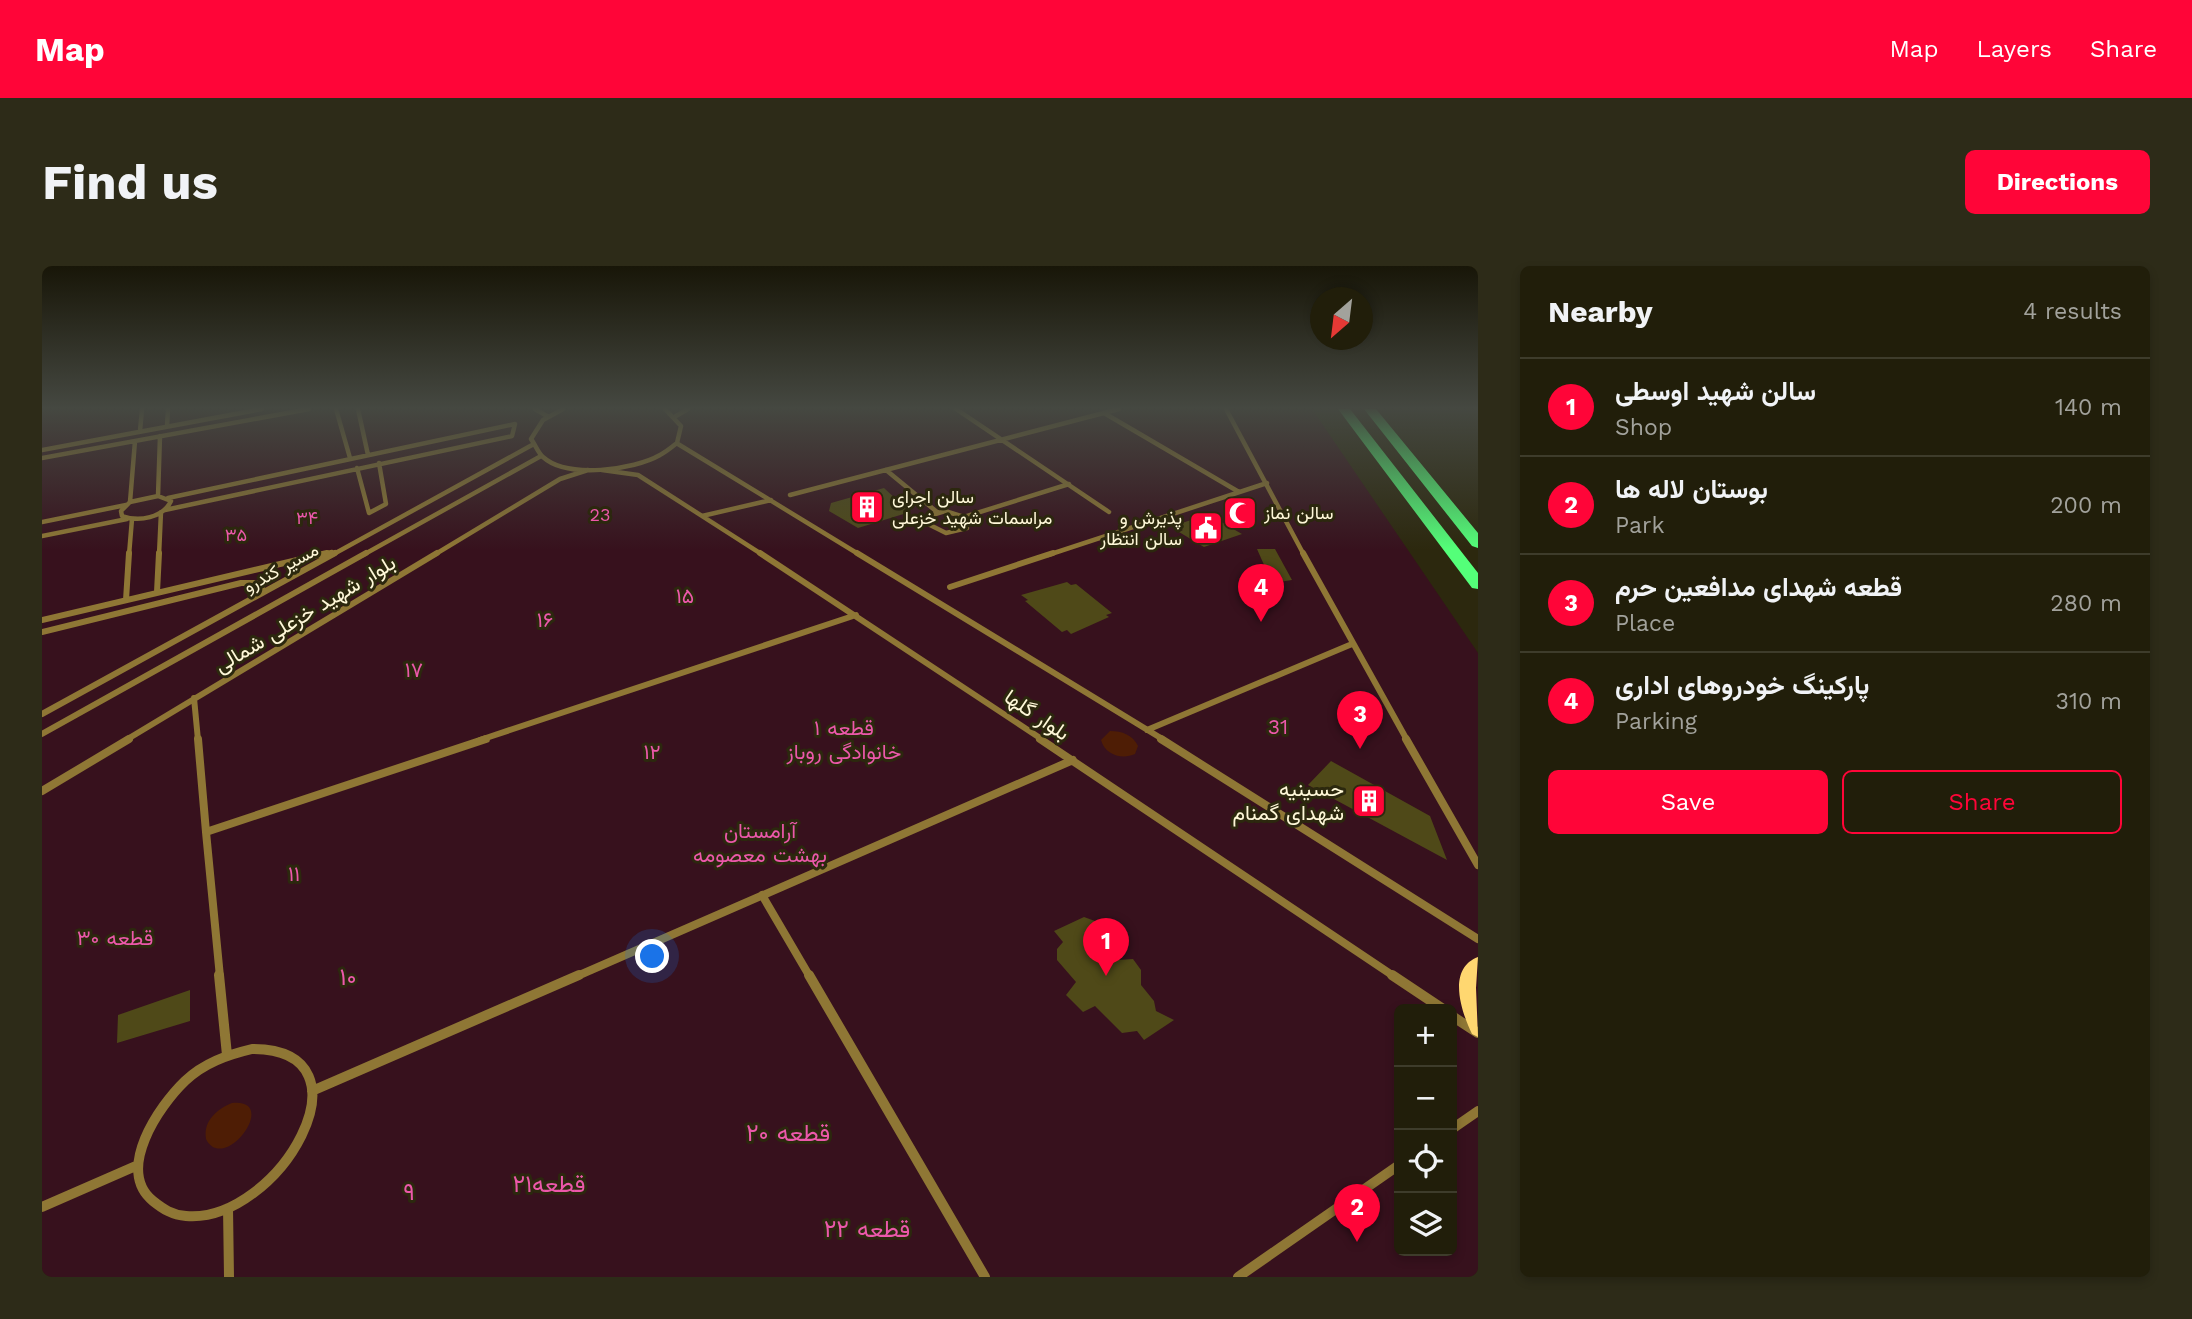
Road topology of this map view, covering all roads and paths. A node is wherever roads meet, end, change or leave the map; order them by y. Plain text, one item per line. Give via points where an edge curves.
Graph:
1 (133, 456) edge
2 (159, 456) edge
3 (361, 456) edge
4 (413, 456) edge
5 (510, 456) edge
6 (541, 456) joint
7 (661, 456) edge
8 (698, 456) edge
9 (938, 456) edge
10 (1028, 456) edge
11 (1177, 456) edge
12 (1252, 456) edge
13 (1380, 456) edge
14 (1408, 456) edge
15 (350, 458) joint
16 (379, 463) junction
17 (358, 468) junction
18 (588, 470) junction
19 (602, 470) junction
20 (886, 470) junction
21 (1267, 483) junction
22 (1069, 484) junction
23 (1239, 492) junction
24 (158, 495) junction
25 (790, 495) dead end
26 (168, 498) junction
27 (771, 500) junction
28 (128, 504) junction
29 (163, 511) junction
30 (937, 512) junction
31 (1110, 512) dead end
32 (702, 516) junction
33 (964, 517) junction
34 (130, 519) junction
35 (42, 522) edge
36 (42, 536) edge
37 (1478, 543) edge
38 (343, 550) junction
39 (1478, 584) edge
40 (950, 587) dead end
41 (157, 592) junction
42 (254, 599) junction
43 (126, 600) junction
44 (856, 615) junction
45 (42, 620) edge
46 (42, 632) edge
47 (1352, 644) junction
48 (194, 698) junction
49 (42, 714) edge
50 (1147, 730) junction
51 (42, 734) edge
52 (1073, 760) junction
53 (42, 791) edge
54 (206, 832) junction
55 (1478, 865) edge
56 (762, 894) junction
57 (1478, 939) edge
58 (1478, 965) edge
59 (1436, 1004) edge
60 (1457, 1019) edge
61 (1478, 1031) edge
62 (226, 1055) junction
63 (312, 1091) junction
64 (1478, 1111) edge
65 (1457, 1126) edge
66 (138, 1165) junction
67 (1394, 1168) edge
68 (42, 1207) edge
69 (228, 1208) junction
70 (229, 1277) edge
71 (985, 1277) edge
72 (1238, 1277) edge

1 - 28 lane
2 - 24 lane
3 - 15 lane
4 - 16 lane
5 - 38 lane, مسیر کندرو
6 - 18 lane
6 - 51 lane, بلوار شهید خزعلی شمالی
7 - 19 lane
8 - 27 lane, بلوار گلها
9 - 20 lane
10 - 22 lane
11 - 23 lane
12 - 21 lane
13 - 39 highway
14 - 37 highway
15 - 26 lane
16 - 17 lane
16 - 17 lane via 386,505 369,513
17 - 29 lane
18 - 19 lane
18 - 48 lane, بلوار شهید خزعلی شمالی via 560,479
19 - 32 lane, بلوار گلها via 638,475
20 - 25 lane
20 - 30 lane
21 - 23 lane
21 - 47 lane
22 - 31 lane
22 - 33 lane
23 - 40 lane
24 - 26 lane
24 - 28 lane
26 - 29 lane via 170,505
27 - 32 lane
27 - 50 lane, بلوار گلها
28 - 34 lane via 121,511
28 - 35 lane
29 - 34 lane
29 - 41 lane
30 - 33 lane
30 - 33 lane via 926,523 946,533 964,531 968,524
32 - 44 lane, بلوار گلها
34 - 36 lane
34 - 43 lane
38 - 41 lane
38 - 42 lane, مسیر کندرو
41 - 43 lane
42 - 46 lane via 262,587 241,583
42 - 49 lane, مسیر کندرو
43 - 45 lane
44 - 52 lane, بلوار گلها
44 - 54 lane
47 - 50 lane
47 - 55 lane
48 - 53 lane, بلوار شهید خزعلی شمالی
48 - 54 lane
50 - 57 lane, بلوار گلها
52 - 56 lane
52 - 59 lane, بلوار گلها
54 - 62 lane
56 - 63 lane
56 - 71 lane
58 - 61 main road via 1468,981 1467,997
60 - 61 lane
62 - 63 lane via 263,1049 293,1057 306,1071
62 - 66 lane via 177,1088 157,1112
63 - 69 lane via 311,1116 282,1169 257,1192
64 - 65 lane
66 - 68 lane
66 - 69 lane via 142,1187 154,1205 174,1215 200,1216
67 - 72 lane
69 - 70 lane

